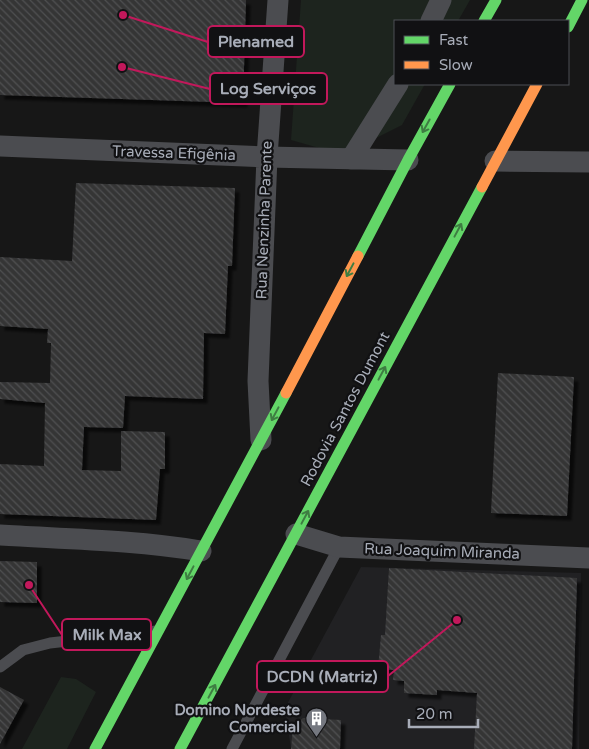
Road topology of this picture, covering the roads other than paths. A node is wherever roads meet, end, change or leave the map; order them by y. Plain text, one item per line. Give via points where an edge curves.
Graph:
1 (278, 0) edge
2 (441, 0) edge
3 (496, 0) edge
4 (582, 0) edge
5 (431, 20) edge
6 (485, 20) edge
7 (569, 25) edge
8 (397, 85) edge
9 (449, 85) edge
10 (536, 85) edge
11 (0, 146) edge
12 (266, 157) junction
13 (351, 159) junction
14 (408, 160) junction
15 (495, 161) junction
16 (589, 162) edge
17 (261, 440) junction
18 (296, 534) junction
19 (0, 535) edge
20 (339, 547) junction
21 (201, 551) junction
22 (589, 558) edge
23 (158, 631) junction
24 (0, 667) edge
25 (95, 749) edge
26 (180, 749) edge
27 (232, 749) edge

1 - 12 street, Rua Nenzinha Parente
2 - 5 street
3 - 6 highway
4 - 7 highway
8 - 13 street
9 -> 14 highway
10 - 15 highway, Rodovia Santos Dumont
11 - 12 street, Travessa Efigênia
12 - 13 street, Travessa Efigênia
12 - 17 street, Rua Nenzinha Parente via 258,381
13 - 14 street, Travessa Efigênia
14 -> 17 highway
15 - 16 street
18 -> 15 highway, Rodovia Santos Dumont
17 - 21 highway
18 - 20 street, Rua Joaquim Miranda
26 -> 18 highway, Rodovia Santos Dumont
19 - 21 street via 139,543
20 - 22 street, Rua Joaquim Miranda
20 - 27 lane
21 -> 23 highway
23 - 24 lane via 50,643 23,650
23 - 25 highway

